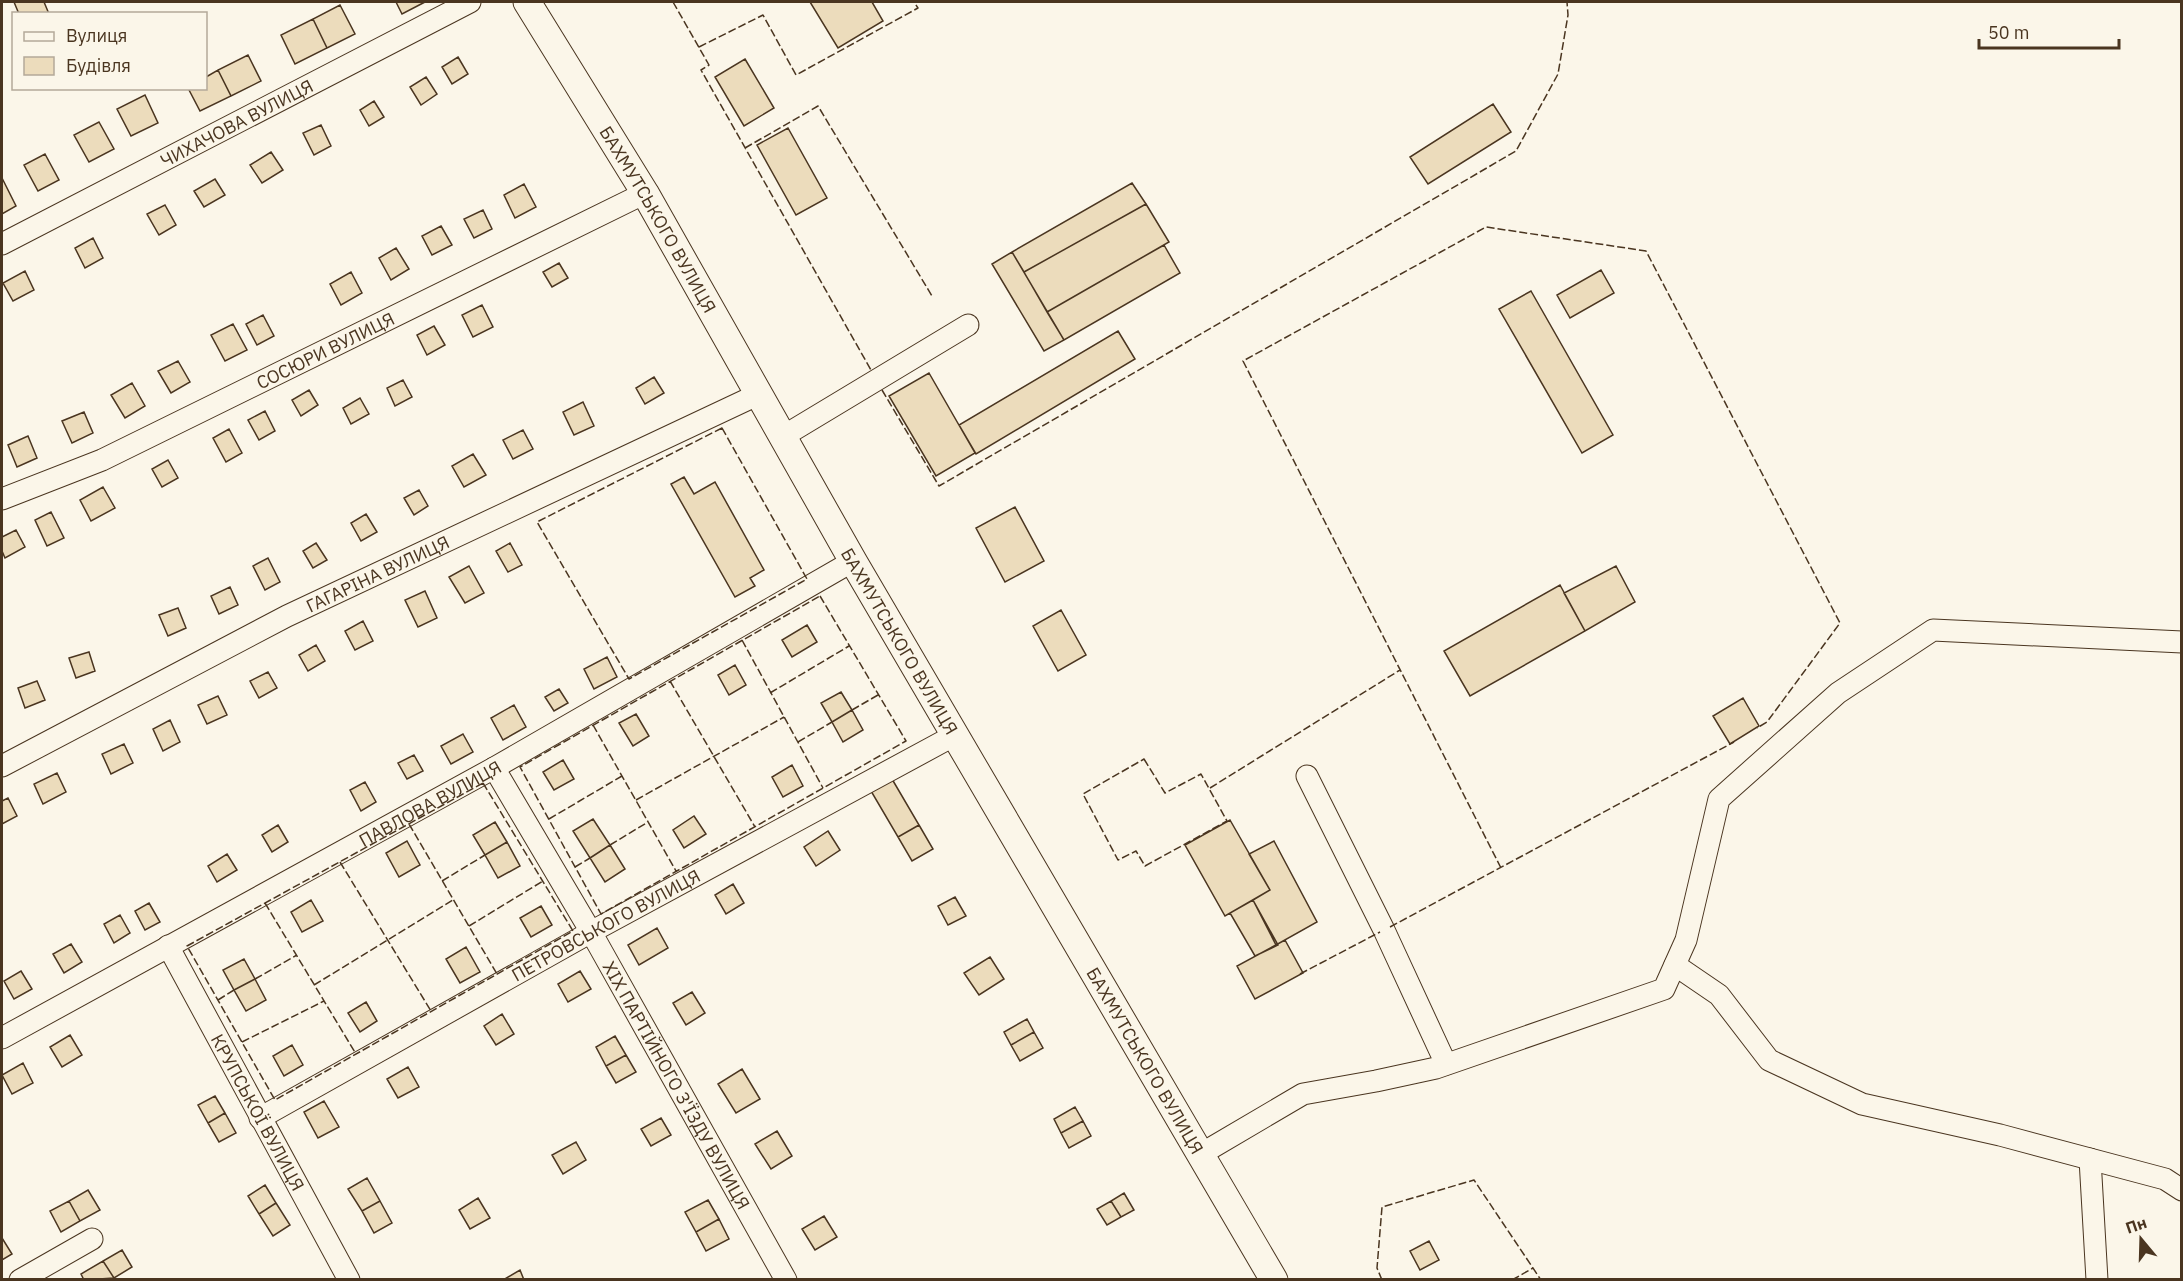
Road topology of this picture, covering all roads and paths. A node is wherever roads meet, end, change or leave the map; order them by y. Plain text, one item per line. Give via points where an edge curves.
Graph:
1 (470, 2) edge
2 (527, 2) edge
3 (645, 193) junction
4 (2, 244) edge
5 (968, 325) dead end
6 (759, 394) junction
7 (782, 437) junction
8 (2, 499) edge
9 (853, 561) junction
10 (2181, 642) edge
11 (955, 735) junction
12 (2, 765) edge
13 (494, 768) junction
14 (1307, 776) dead end
15 (591, 932) junction
16 (168, 946) junction
17 (1675, 965) junction
18 (2, 1038) edge
19 (1446, 1064) junction
20 (260, 1118) junction
21 (1201, 1154) junction
22 (2090, 1159) junction
23 (2181, 1190) edge
24 (92, 1239) dead end
25 (20, 1280) edge
26 (349, 1280) edge
27 (786, 1280) edge
28 (1274, 1280) edge
29 (2097, 1280) edge

1 - 4 street, ЧИХАЧОВА ВУЛИЦЯ
2 - 3 main road, БАХМУТСЬКОГО ВУЛИЦЯ
3 - 6 main road, БАХМУТСЬКОГО ВУЛИЦЯ
3 - 8 street, СОСЮРИ ВУЛИЦЯ via 102,460
5 - 7 street
6 - 7 main road, БАХМУТСЬКОГО ВУЛИЦЯ
6 - 12 street, ГАГАРІНА ВУЛИЦЯ via 287,616
7 - 9 main road, БАХМУТСЬКОГО ВУЛИЦЯ
9 - 11 main road, БАХМУТСЬКОГО ВУЛИЦЯ
9 - 13 street, ПАВЛОВА ВУЛИЦЯ
10 - 17 street via 1933,630 1838,693 1719,799 1686,940
11 - 15 street, ПЕТРОВСЬКОГО ВУЛИЦЯ
11 - 21 main road, БАХМУТСЬКОГО ВУЛИЦЯ
13 - 15 street, XIX ПАРТІЙНОГО З'ЇЗДУ ВУЛИЦЯ
13 - 16 street, ПАВЛОВА ВУЛИЦЯ
14 - 19 street
15 - 20 street, ПЕТРОВСЬКОГО ВУЛИЦЯ
15 - 27 street, XIX ПАРТІЙНОГО З'ЇЗДУ ВУЛИЦЯ
16 - 18 street, ПАВЛОВА ВУЛИЦЯ
16 - 20 street, КРУПСЬКОЇ ВУЛИЦЯ
17 - 19 street via 1664,989
17 - 22 street via 1719,995 1769,1060 1862,1104
19 - 21 street via 1302,1094
20 - 26 street, КРУПСЬКОЇ ВУЛИЦЯ
21 - 28 main road, БАХМУТСЬКОГО ВУЛИЦЯ
22 - 23 street via 2165,1179
22 - 29 street
24 - 25 street

